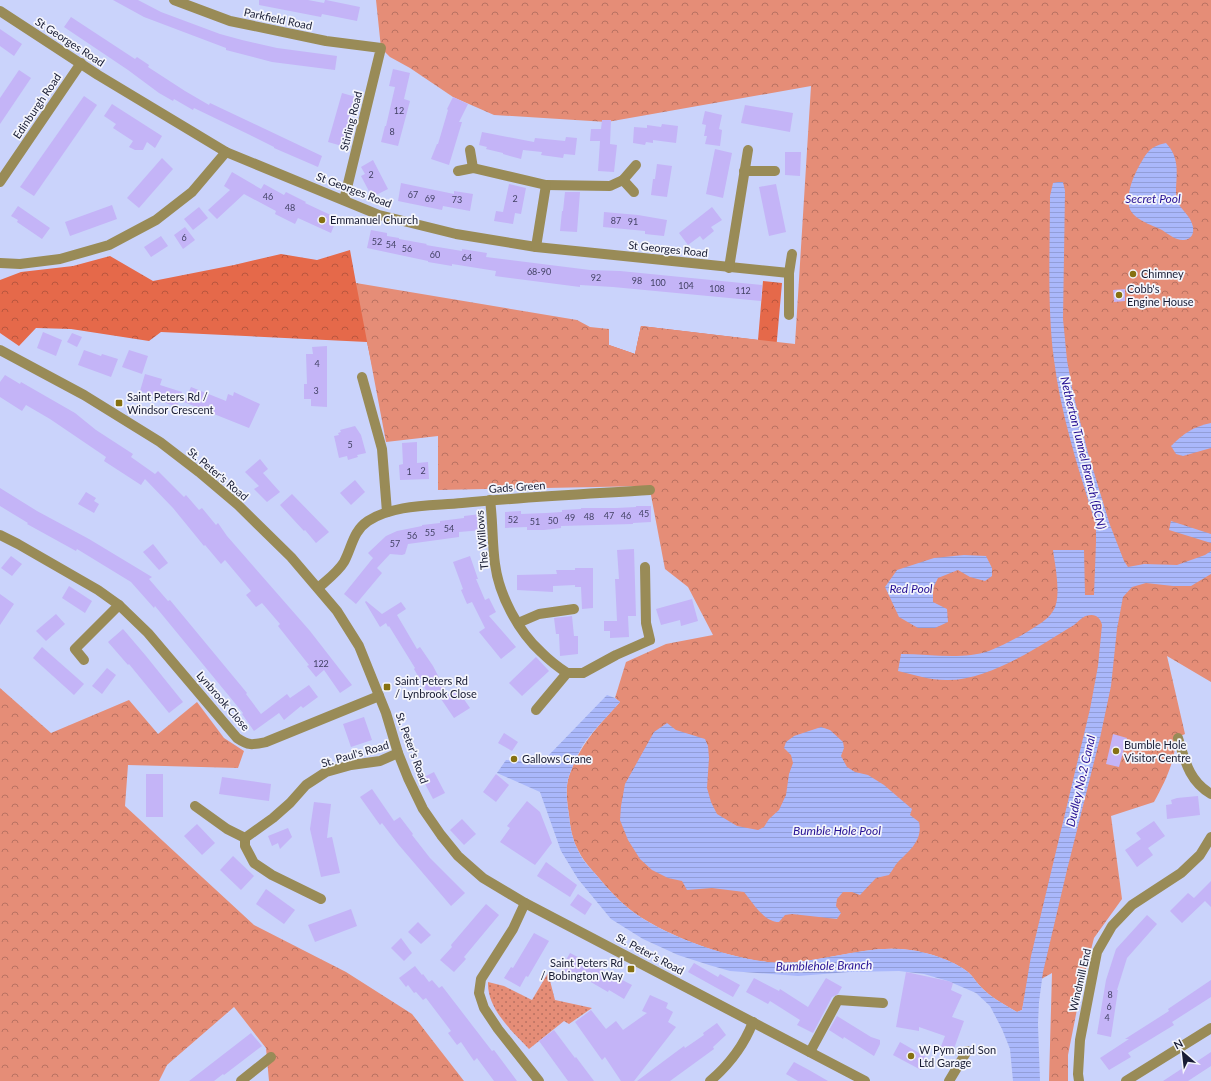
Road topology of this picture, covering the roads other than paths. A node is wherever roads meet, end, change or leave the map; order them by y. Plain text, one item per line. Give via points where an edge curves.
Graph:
1 (174, 0) edge
2 (0, 11) edge
3 (381, 48) joint
4 (81, 64) junction
5 (470, 150) dead end
6 (748, 150) dead end
7 (226, 152) junction
8 (636, 165) dead end
9 (473, 168) junction
10 (458, 171) dead end
11 (744, 171) junction
12 (774, 171) dead end
13 (1, 179) edge
14 (623, 180) junction
15 (546, 185) junction
16 (634, 192) dead end
17 (344, 200) junction
18 (536, 247) junction
19 (792, 254) dead end
20 (0, 263) edge
21 (729, 268) junction
22 (789, 273) junction
23 (789, 314) dead end
24 (0, 350) edge
25 (362, 377) dead end
26 (650, 490) dead end
27 (490, 500) junction
28 (387, 512) junction
29 (0, 535) edge
30 (644, 567) dead end
31 (318, 588) junction
32 (119, 605) junction
33 (574, 609) dead end
34 (518, 623) junction
35 (84, 660) dead end
36 (567, 673) junction
37 (379, 696) junction
38 (536, 710) dead end
39 (1178, 738) dead end
40 (398, 753) junction
41 (1211, 794) edge
42 (195, 806) dead end
43 (1211, 837) edge
44 (245, 838) junction
45 (321, 899) dead end
46 (525, 903) junction
47 (883, 1003) dead end
48 (753, 1022) junction
49 (1211, 1028) edge
50 (967, 1051) dead end
51 (810, 1052) junction
52 (271, 1057) dead end
53 (241, 1081) edge
54 (539, 1081) edge
55 (710, 1081) edge
56 (865, 1081) edge
57 (949, 1081) edge
58 (1079, 1081) edge
59 (1126, 1081) edge

1 - 3 street, Parkfield Road via 230,21 326,41
2 - 4 street, St Georges Road
3 - 17 street, Stirling Road
4 - 7 street, St Georges Road
4 - 13 street, Edinburgh Road
5 - 9 street
6 - 11 street
7 - 17 street, St Georges Road
7 - 20 street via 192,192 156,220 110,245 60,259 20,264
8 - 14 street
9 - 10 street
9 - 15 street
11 - 12 street
11 - 21 street
14 - 15 street via 610,186
14 - 16 street
15 - 18 street
17 - 18 street, St Georges Road via 379,215 456,234
18 - 21 street, St Georges Road
19 - 22 street
21 - 22 street, St Georges Road
22 - 23 street
24 - 31 street, St. Peter's Road via 84,395 160,442 238,505 291,557
25 - 28 street via 382,449
26 - 27 street, Gads Green
27 - 28 street, Gads Green
27 - 34 street, The Willows via 495,566 509,608
28 - 31 street, Gads Green via 367,522 357,532 343,562
29 - 32 street, Lynbrook Close via 98,590
30 - 36 street via 646,623 650,640 583,673
31 - 37 street, St. Peter's Road via 359,646
32 - 35 street via 75,649
32 - 37 street, Lynbrook Close via 148,633 237,738 251,745 266,742
33 - 34 street via 539,614
34 - 36 street, The Willows via 540,651
36 - 38 street
37 - 40 street, St. Peter's Road
39 - 41 street via 1188,770 1201,788
40 - 44 street, St. Paul's Road via 380,761 326,772 306,785 273,818
40 - 46 street, St. Peter's Road via 423,809 458,856 484,878
42 - 44 street via 227,829
43 - 58 street, Windmill End via 1200,855 1132,905 1112,926 1097,952 1080,1040
44 - 45 street via 245,846 254,863 272,875
46 - 48 street, St. Peter's Road
46 - 54 street via 513,930 481,979 479,993 484,1008 498,1029
47 - 51 street via 838,1000
48 - 51 street, St. Peter's Road
48 - 55 street via 733,1057
49 - 59 street
50 - 57 street
51 - 56 street, St. Peter's Road
52 - 53 street

